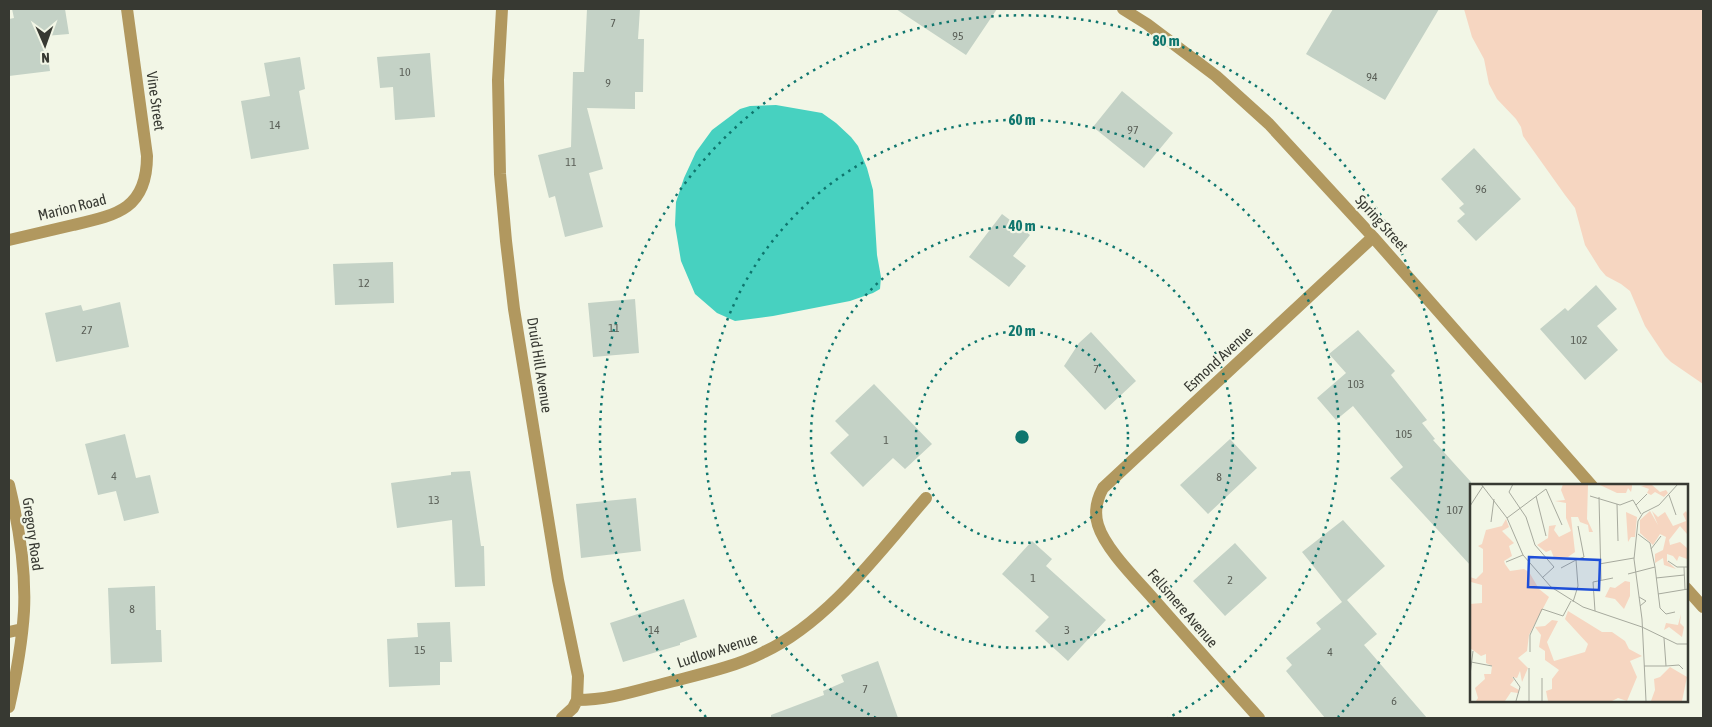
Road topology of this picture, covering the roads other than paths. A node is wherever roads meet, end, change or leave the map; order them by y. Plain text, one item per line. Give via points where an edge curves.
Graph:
1 (127, 9) edge
2 (502, 9) edge
3 (1124, 9) edge
4 (138, 196) joint
5 (1373, 237) junction
6 (9, 240) edge
7 (1590, 484) edge
8 (9, 485) edge
9 (926, 498) dead end
10 (1096, 512) joint
11 (1687, 589) edge
12 (1703, 607) edge
13 (22, 629) junction
14 (9, 632) edge
15 (577, 700) junction
16 (9, 707) edge
17 (562, 718) edge
18 (1259, 718) edge

1 - 4 street, Vine Street via 147,156 145,178
2 - 15 street, Druid Hill Avenue via 498,90 506,241 556,571 578,676
3 - 5 street, Spring Street via 1241,98 1295,151
4 - 6 street, Marion Road via 105,218
5 - 7 street, Spring Street
5 - 10 street, Esmond Avenue via 1103,488
8 - 13 street, Gregory Road via 22,556
9 - 15 street, Ludlow Avenue via 846,589 788,640 764,653 701,674 610,698
10 - 18 street, Fellsmere Avenue via 1102,534 1124,565
11 - 12 street
13 - 14 street
13 - 16 street, Gregory Road
15 - 17 street

